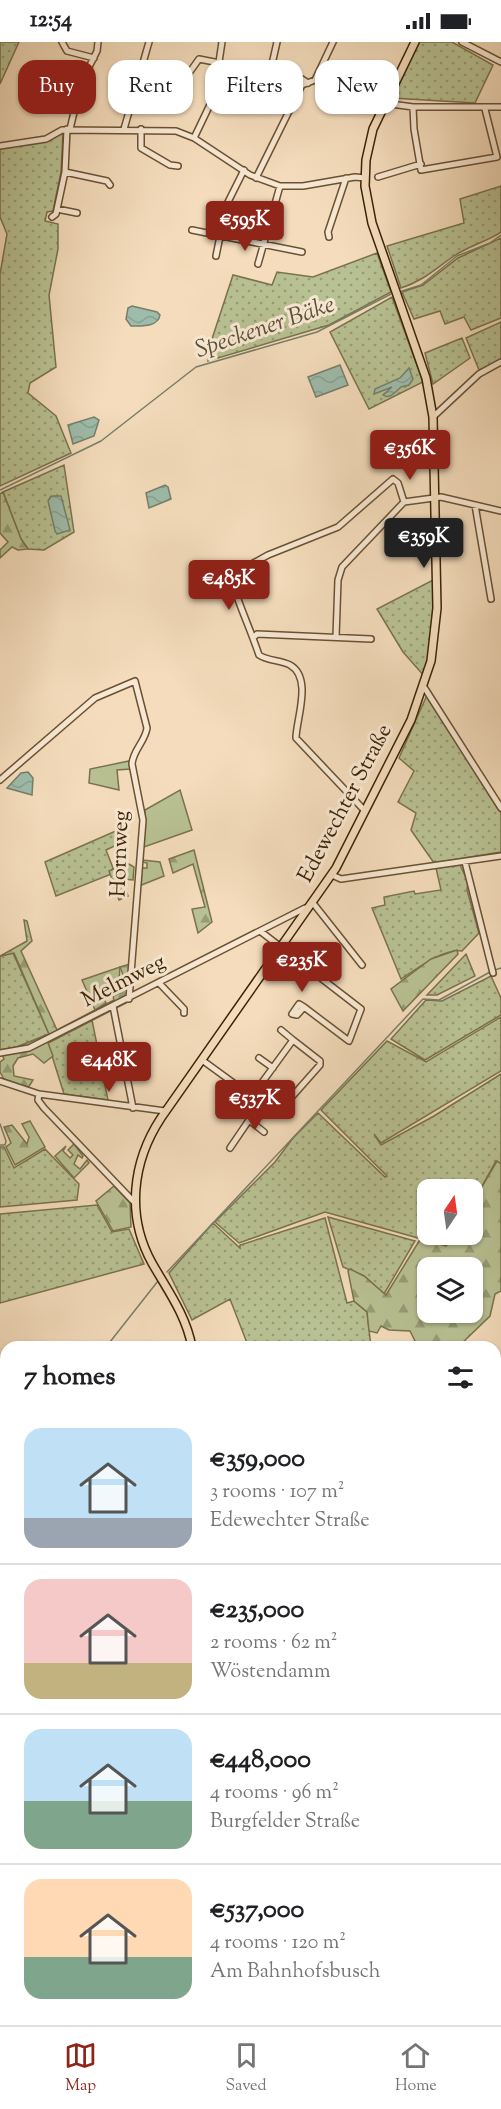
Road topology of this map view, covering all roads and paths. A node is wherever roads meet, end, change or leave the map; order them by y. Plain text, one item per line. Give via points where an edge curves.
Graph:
1 (62, 42) edge
2 (98, 42) edge
3 (149, 42) edge
4 (222, 42) edge
5 (277, 42) edge
6 (333, 42) edge
7 (415, 42) edge
8 (462, 42) edge
9 (94, 58) joint
10 (219, 60) edge
11 (273, 60) edge
12 (501, 62) edge
13 (399, 73) edge
14 (303, 80) edge
15 (308, 84) junction
16 (399, 105) edge
17 (413, 107) junction
18 (501, 107) edge
19 (485, 109) junction
20 (73, 114) edge
21 (206, 114) edge
22 (380, 114) edge
23 (68, 129) junction
24 (124, 129) junction
25 (141, 129) junction
26 (194, 138) junction
27 (0, 146) edge
28 (178, 166) dead end
29 (421, 167) junction
30 (244, 170) junction
31 (65, 172) junction
32 (378, 177) dead end
33 (256, 178) junction
34 (346, 178) junction
35 (365, 178) junction
36 (110, 185) dead end
37 (280, 186) junction
38 (57, 209) junction
39 (77, 213) dead end
40 (52, 217) dead end
41 (192, 230) dead end
42 (220, 236) junction
43 (328, 237) dead end
44 (262, 244) junction
45 (302, 252) dead end
46 (216, 256) dead end
47 (258, 264) dead end
48 (501, 362) edge
49 (434, 417) junction
50 (436, 497) junction
51 (404, 502) junction
52 (475, 505) junction
53 (501, 511) edge
54 (491, 599) dead end
55 (255, 636) junction
56 (336, 637) junction
57 (371, 639) dead end
58 (424, 687) junction
59 (0, 780) edge
60 (501, 808) edge
61 (366, 811) junction
62 (501, 856) edge
63 (465, 862) junction
64 (332, 875) junction
65 (313, 903) junction
66 (305, 908) dead end
67 (260, 931) junction
68 (281, 949) junction
69 (362, 965) dead end
70 (493, 973) dead end
71 (160, 984) junction
72 (129, 999) junction
73 (113, 1006) junction
74 (304, 1007) dead end
75 (184, 1013) dead end
76 (281, 1030) dead end
77 (293, 1040) junction
78 (0, 1053) edge
79 (259, 1058) dead end
80 (202, 1060) junction
81 (273, 1068) junction
82 (0, 1081) edge
83 (39, 1094) junction
84 (253, 1095) junction
85 (262, 1101) junction
86 (133, 1108) junction
87 (163, 1115) junction
88 (249, 1120) junction
89 (264, 1132) dead end
90 (230, 1148) dead end
91 (135, 1203) junction
92 (190, 1341) edge

1 - 9 street via 67,51
2 - 9 street
3 - 24 street
4 - 10 street
5 - 11 street
6 - 15 street via 315,80
7 - 13 main road, Edewechter Straße
8 - 12 street
14 - 15 street
15 - 33 street via 302,85
16 - 17 street
17 - 19 street
17 - 29 street
18 - 19 street
19 - 29 street via 497,157
20 - 23 street
21 - 26 street
22 - 35 main road, Edewechter Straße via 370,140
23 - 24 street
23 - 27 street via 46,139
23 - 31 street
24 - 25 street
25 - 26 street via 180,131
25 - 28 street via 141,148
26 - 30 street
29 - 32 street
30 - 33 street
30 - 42 street via 226,206
31 - 36 street via 107,181
31 - 38 street
33 - 37 street
34 - 35 street
34 - 37 street
34 - 43 street
35 - 49 main road, Edewechter Straße via 371,219 426,378
37 - 44 street
38 - 39 street
38 - 40 street
41 - 42 street
42 - 44 street
42 - 46 street
44 - 45 street
44 - 47 street
48 - 49 street via 479,374
49 - 50 main road, Edewechter Straße
50 - 51 street
50 - 52 street
50 - 58 main road, Edewechter Straße via 436,619
51 - 55 street via 393,479 339,527 268,555 230,576
51 - 56 street via 342,567
52 - 53 street
52 - 54 street
55 - 56 street
55 - 61 street via 258,654 290,665 298,674 302,699 296,738
56 - 57 street
58 - 60 street
58 - 61 main road, Edewechter Straße
59 - 72 street, Hornweg via 95,698 135,681 147,728 133,755 143,820
61 - 64 main road, Edewechter Straße
62 - 63 street
63 - 64 street via 341,879
63 - 70 street
64 - 65 main road, Edewechter Straße
65 - 68 main road, Edewechter Straße
65 - 69 street
66 - 67 street, Melmweg
67 - 68 street
67 - 71 street, Melmweg
68 - 74 street via 361,1009 349,1041
68 - 80 main road, Edewechter Straße
71 - 72 street, Melmweg
71 - 75 street
72 - 73 street, Melmweg
73 - 78 street, Melmweg via 29,1048
73 - 86 street
76 - 77 street
77 - 81 street
77 - 85 street via 320,1065 281,1109
79 - 81 street
80 - 84 street
80 - 87 main road, Edewechter Straße
81 - 84 street
82 - 83 street
83 - 86 street
83 - 91 street via 44,1108
84 - 85 street
85 - 88 street
86 - 87 street
87 - 91 main road, Edewechter Straße via 140,1160
88 - 89 street
88 - 90 street
91 - 92 main road, Edewechter Straße via 145,1247 183,1315

